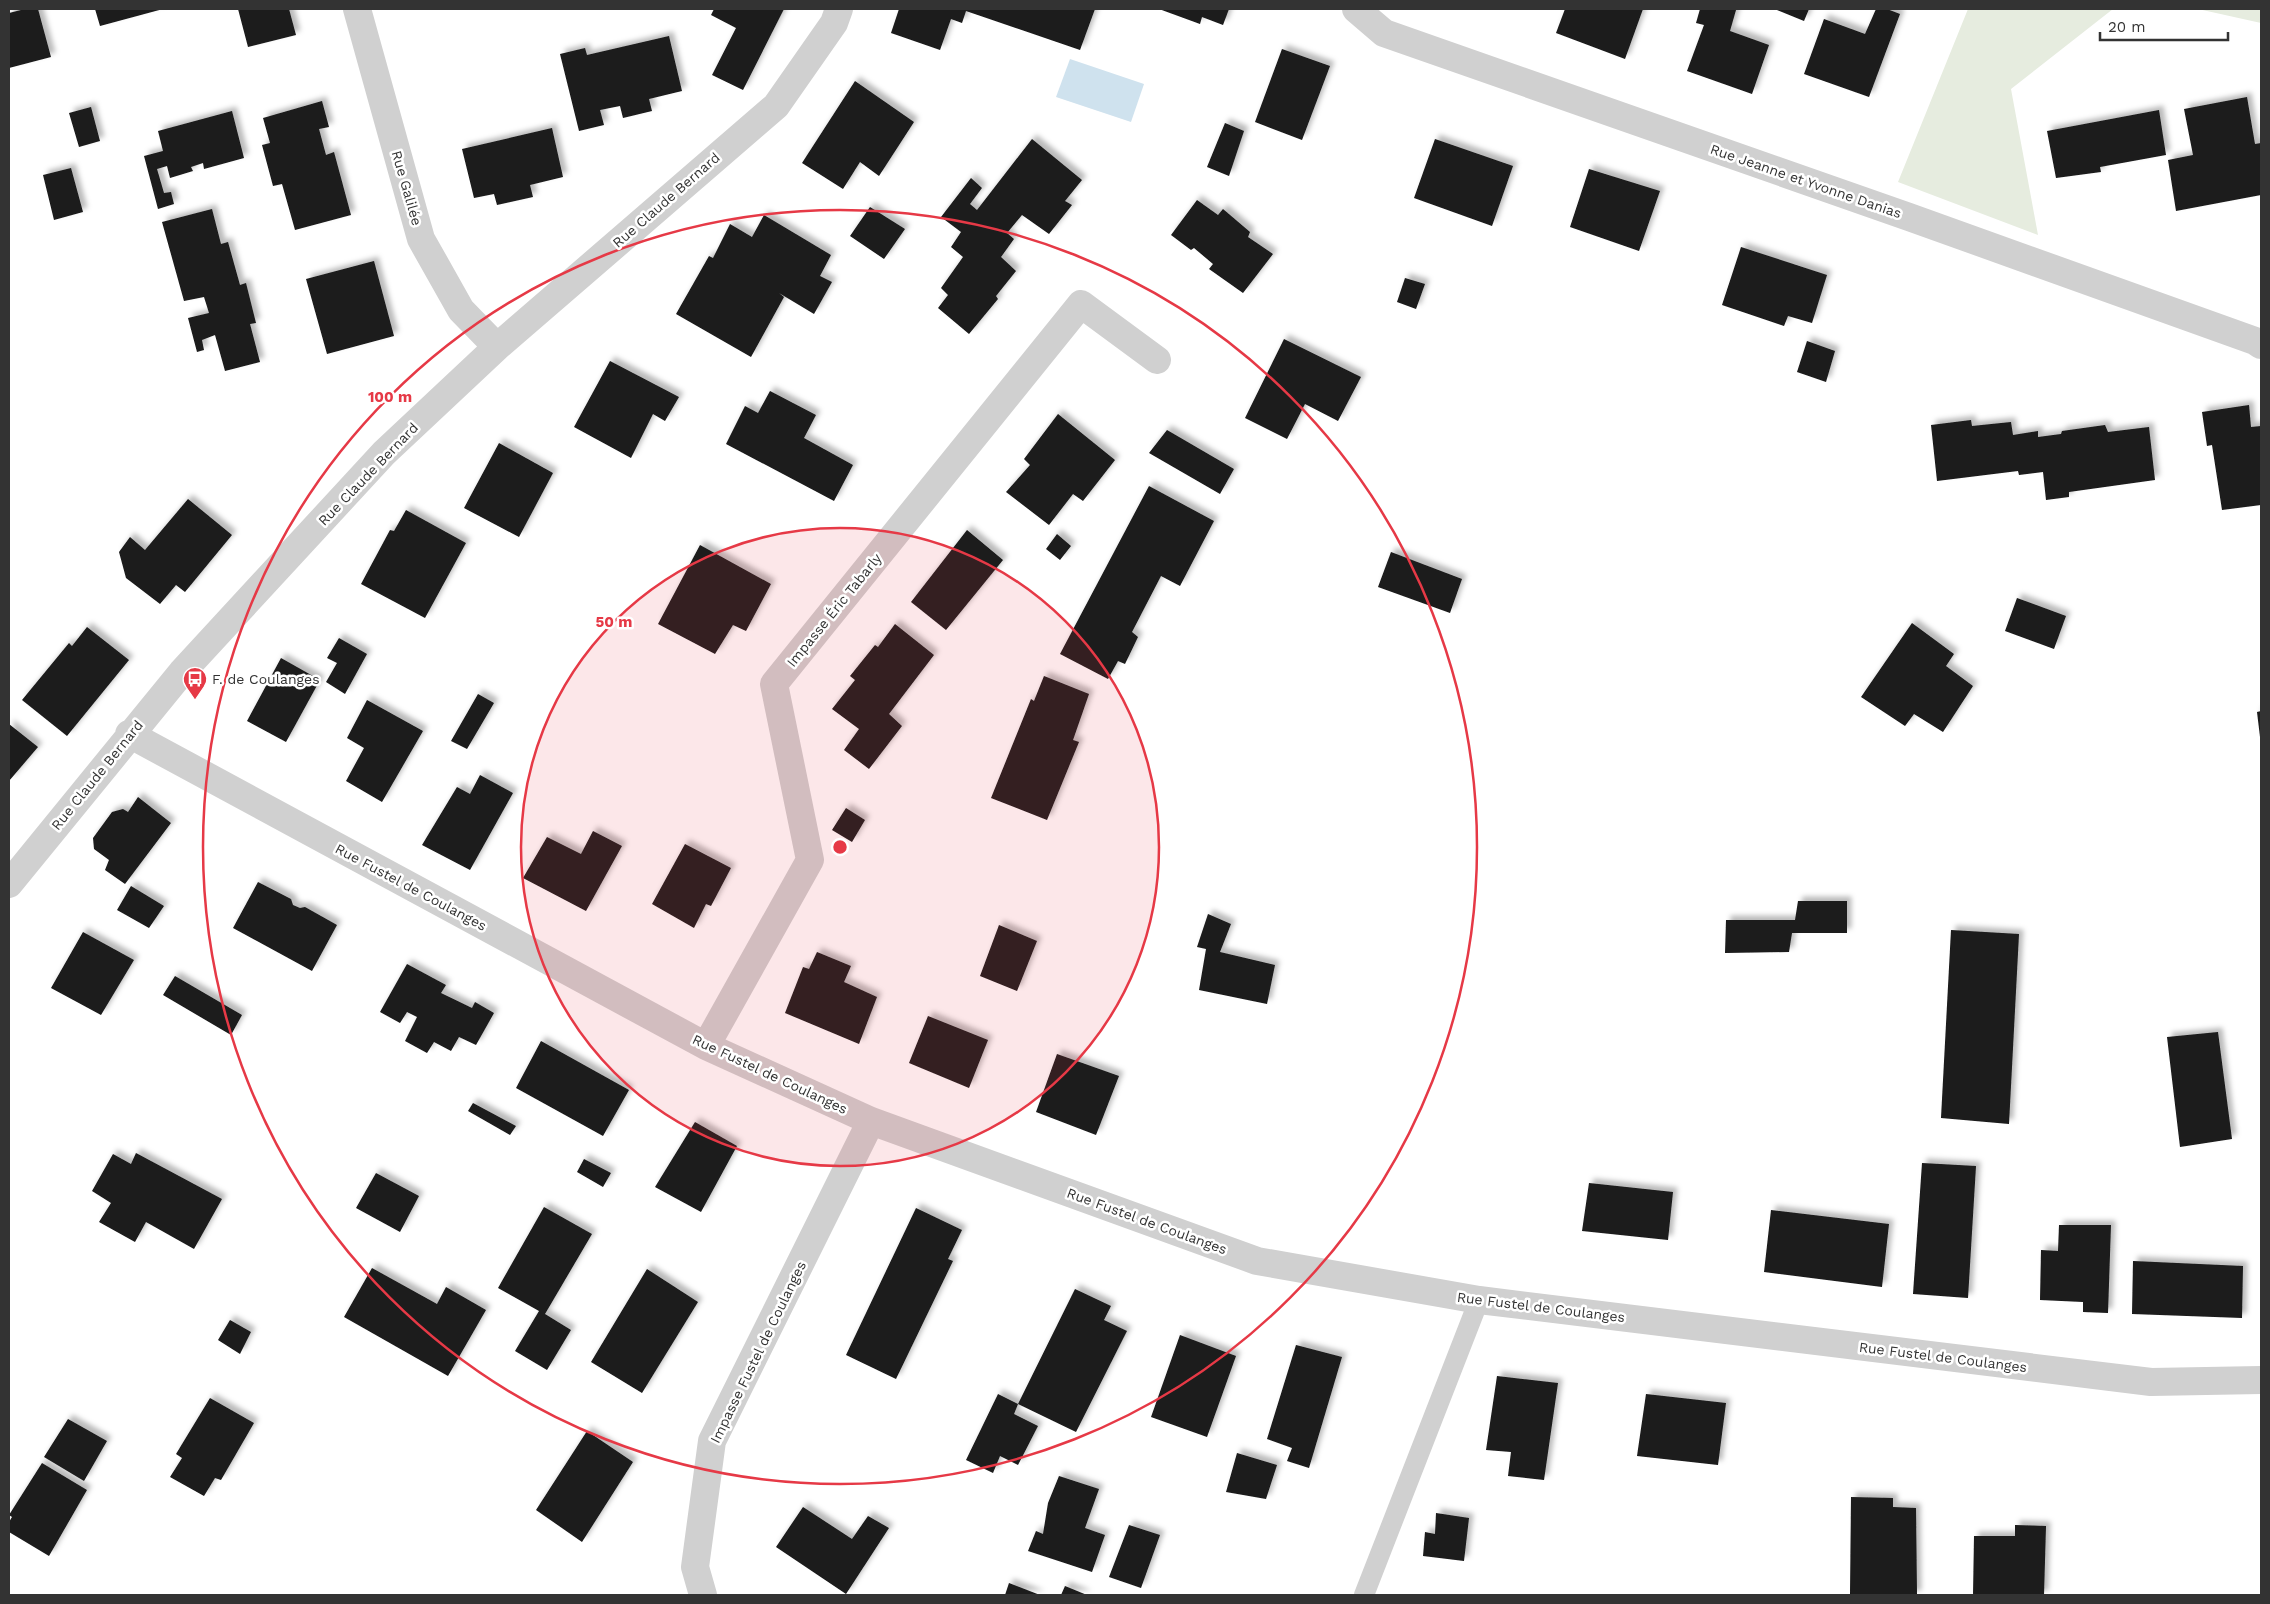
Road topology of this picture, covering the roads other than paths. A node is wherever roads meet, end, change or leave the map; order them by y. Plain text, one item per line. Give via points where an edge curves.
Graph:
1 (357, 9) edge
2 (838, 9) edge
3 (1356, 9) edge
4 (2261, 345) edge
5 (497, 347) junction
6 (1157, 360) dead end
7 (129, 734) junction
8 (9, 884) edge
9 (706, 1046) junction
10 (871, 1122) junction
11 (1480, 1300) junction
12 (2261, 1380) edge
13 (703, 1595) edge
14 (1364, 1595) edge

1 - 5 street, Rue Galilée via 421,239 461,310
2 - 5 street, Rue Claude Bernard via 834,23 776,106
3 - 4 street, Rue Jeanne et Yvonne Danias via 1384,33 1909,216
5 - 7 street, Rue Claude Bernard via 384,453
6 - 9 street, Impasse Éric Tabarly via 1081,304 774,684 810,860
7 - 8 street, Rue Claude Bernard
7 - 9 street, Rue Fustel de Coulanges
9 - 10 street, Rue Fustel de Coulanges
10 - 11 street, Rue Fustel de Coulanges via 1257,1261
10 - 13 street, Impasse Fustel de Coulanges via 712,1441 695,1567
11 - 12 street, Rue Fustel de Coulanges via 2151,1382
11 - 14 lane

